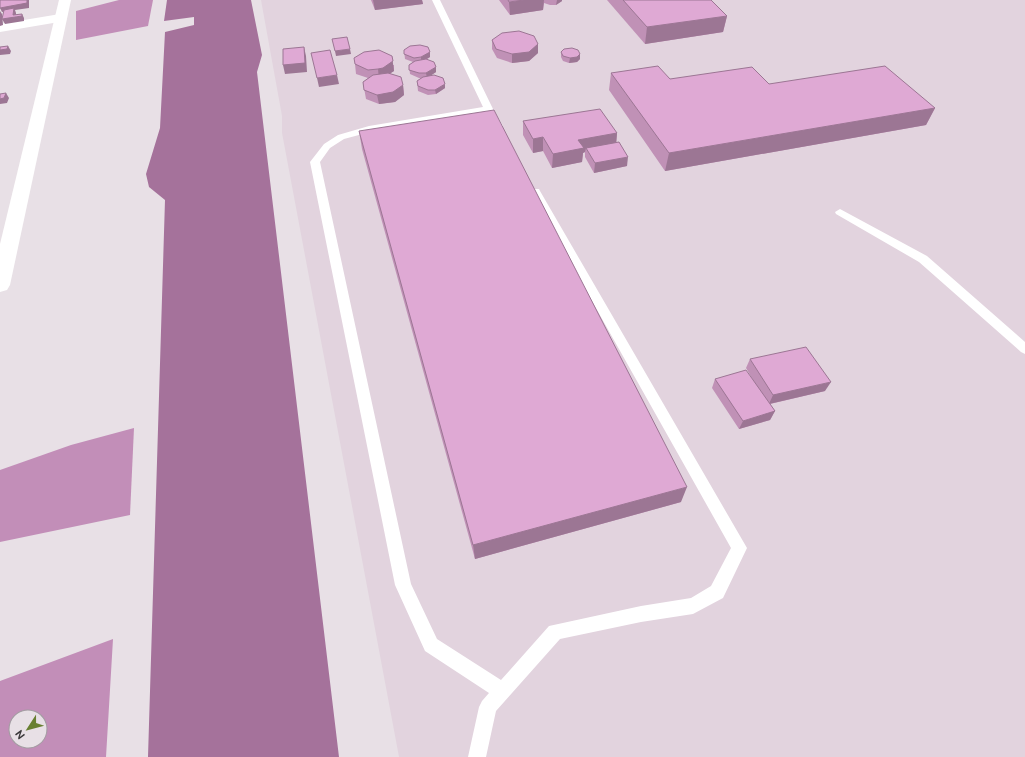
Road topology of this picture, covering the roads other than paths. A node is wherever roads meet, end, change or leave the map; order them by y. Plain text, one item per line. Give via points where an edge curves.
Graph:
1 (65, 0) edge
2 (436, 0) edge
3 (60, 18) junction
4 (0, 28) edge
5 (488, 109) junction
6 (504, 136) edge
7 (527, 177) edge
8 (840, 212) dead end
9 (4, 253) edge
10 (0, 285) edge
11 (1025, 349) edge
12 (502, 691) junction
13 (477, 757) edge

1 - 3 main road
2 - 5 lane
3 - 4 main road
3 - 9 main road
5 - 6 lane
5 - 12 lane via 369,129 341,137 327,146 315,162 403,585 431,645
7 - 12 lane via 739,548 717,592 693,606 555,632
8 - 11 lane via 923,259
9 - 10 main road
12 - 13 lane via 488,707

